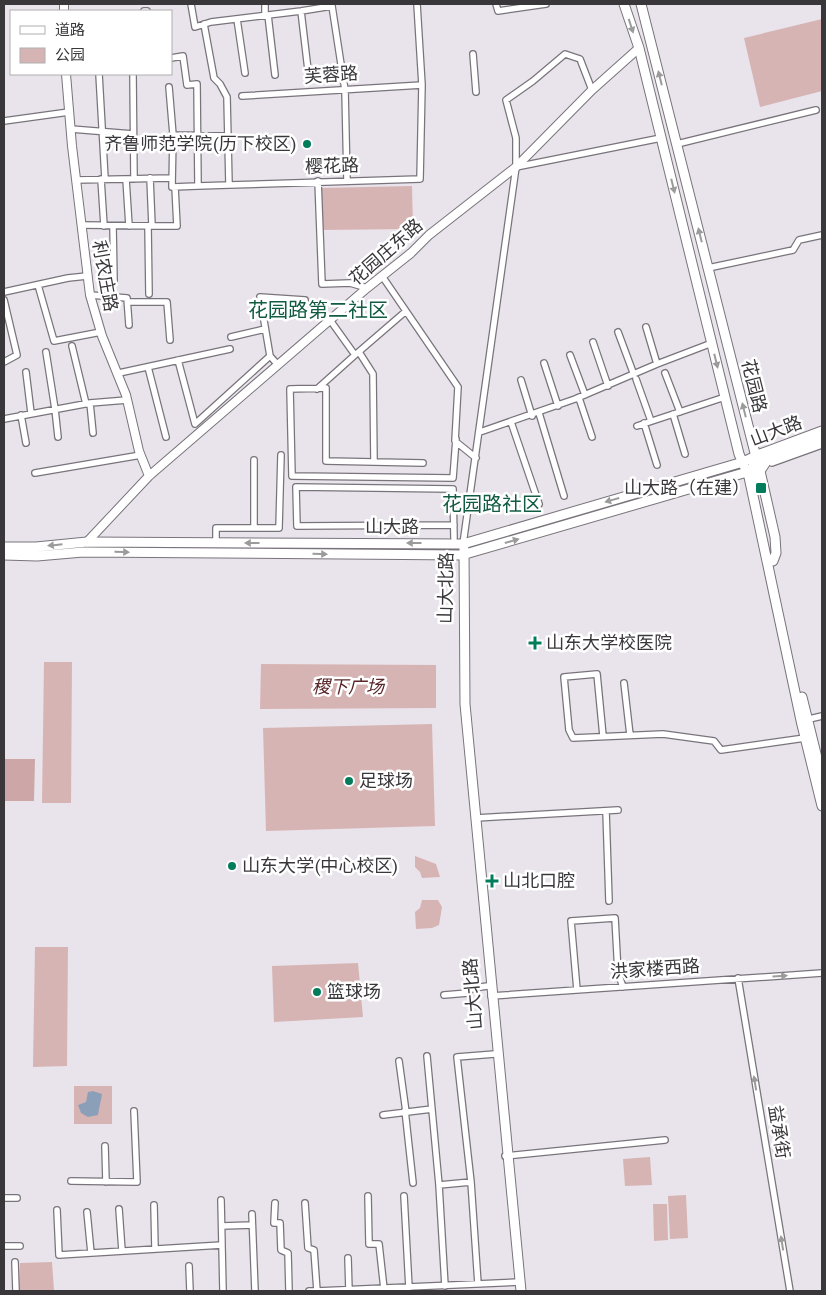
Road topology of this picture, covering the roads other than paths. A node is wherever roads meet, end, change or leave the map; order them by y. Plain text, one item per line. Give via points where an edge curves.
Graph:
1 (190, 4) edge
2 (265, 4) edge
3 (417, 4) edge
4 (496, 4) edge
5 (546, 4) edge
6 (624, 4) edge
7 (641, 4) edge
8 (332, 5) edge
9 (301, 11) junction
10 (267, 15) junction
11 (237, 19) junction
12 (204, 24) junction
13 (639, 48) junction
14 (473, 54) dead end
15 (172, 58) edge
16 (308, 70) dead end
17 (245, 73) dead end
18 (275, 74) dead end
19 (66, 75) edge
20 (99, 75) edge
21 (133, 75) edge
22 (422, 85) junction
23 (169, 87) dead end
24 (346, 90) junction
25 (592, 90) junction
26 (476, 92) dead end
27 (242, 96) dead end
28 (816, 110) dead end
29 (69, 112) junction
30 (4, 121) edge
31 (71, 129) junction
32 (102, 132) junction
33 (133, 134) junction
34 (173, 135) junction
35 (198, 136) junction
36 (228, 136) junction
37 (661, 138) junction
38 (677, 144) junction
39 (516, 166) junction
40 (150, 178) junction
41 (171, 178) dead end
42 (103, 179) junction
43 (126, 179) junction
44 (134, 179) junction
45 (76, 180) junction
46 (348, 180) junction
47 (318, 181) junction
48 (229, 185) junction
49 (198, 186) junction
50 (175, 187) junction
51 (81, 226) junction
52 (104, 226) junction
53 (113, 226) junction
54 (129, 226) junction
55 (150, 226) junction
56 (822, 235) edge
57 (708, 268) junction
58 (87, 276) junction
59 (382, 276) junction
60 (114, 281) dead end
61 (38, 285) junction
62 (367, 288) junction
63 (4, 292) edge
64 (149, 294) dead end
65 (90, 296) junction
66 (4, 300) edge
67 (305, 300) dead end
68 (128, 302) junction
69 (406, 311) junction
70 (330, 320) junction
71 (129, 325) dead end
72 (646, 327) dead end
73 (265, 329) junction
74 (100, 332) junction
75 (618, 332) dead end
76 (231, 337) dead end
77 (170, 340) dead end
78 (593, 342) dead end
79 (712, 343) junction
80 (72, 346) dead end
81 (230, 349) dead end
82 (46, 352) dead end
83 (357, 353) junction
84 (570, 355) dead end
85 (270, 356) junction
86 (178, 360) junction
87 (4, 362) edge
88 (544, 363) dead end
89 (657, 364) junction
90 (148, 366) junction
91 (278, 366) junction
92 (26, 372) dead end
93 (119, 373) dead end
94 (665, 373) dead end
95 (635, 377) junction
96 (521, 380) dead end
97 (608, 386) junction
98 (317, 388) junction
99 (585, 395) junction
100 (725, 397) junction
101 (579, 398) junction
102 (127, 400) junction
103 (88, 404) junction
104 (558, 406) junction
105 (56, 409) junction
106 (31, 413) junction
107 (539, 413) junction
108 (676, 413) junction
109 (21, 415) junction
110 (532, 416) junction
111 (4, 419) edge
112 (650, 421) junction
113 (511, 422) junction
114 (644, 424) junction
115 (637, 426) dead end
116 (822, 431) edge
117 (480, 432) junction
118 (93, 433) dead end
119 (58, 437) dead end
120 (166, 437) dead end
121 (592, 437) dead end
122 (822, 440) edge
123 (455, 441) junction
124 (26, 443) dead end
125 (822, 445) edge
126 (685, 454) dead end
127 (141, 455) junction
128 (281, 456) dead end
129 (753, 457) junction
130 (476, 458) junction
131 (254, 460) dead end
132 (374, 462) junction
133 (742, 462) junction
134 (423, 463) dead end
135 (657, 465) dead end
136 (757, 467) junction
137 (35, 473) dead end
138 (149, 476) junction
139 (564, 496) dead end
140 (539, 504) dead end
141 (454, 525) junction
142 (254, 528) junction
143 (454, 538) dead end
144 (87, 542) junction
145 (216, 542) junction
146 (463, 544) junction
147 (4, 546) edge
148 (4, 555) edge
149 (463, 555) junction
150 (624, 683) dead end
151 (822, 716) edge
152 (804, 720) junction
153 (630, 735) junction
154 (603, 736) junction
155 (805, 738) junction
156 (822, 778) edge
157 (822, 806) edge
158 (618, 810) dead end
159 (606, 811) junction
160 (476, 818) junction
161 (609, 901) dead end
162 (822, 973) edge
163 (738, 978) junction
164 (488, 986) junction
165 (623, 986) junction
166 (577, 990) junction
167 (444, 995) dead end
168 (491, 996) junction
169 (495, 1054) junction
170 (426, 1056) dead end
171 (399, 1061) dead end
172 (432, 1110) junction
173 (405, 1111) junction
174 (134, 1112) dead end
175 (382, 1115) dead end
176 (665, 1140) dead end
177 (105, 1146) dead end
178 (506, 1156) junction
179 (71, 1181) dead end
180 (106, 1182) junction
181 (471, 1182) junction
182 (413, 1184) dead end
183 (439, 1185) junction
184 (368, 1196) dead end
185 (404, 1196) dead end
186 (4, 1198) edge
187 (17, 1198) dead end
188 (221, 1200) dead end
189 (274, 1203) dead end
190 (305, 1203) dead end
191 (154, 1205) dead end
192 (119, 1209) dead end
193 (57, 1210) dead end
194 (87, 1212) dead end
195 (252, 1214) dead end
196 (252, 1225) junction
197 (222, 1226) junction
198 (222, 1245) junction
199 (4, 1246) edge
200 (20, 1246) dead end
201 (155, 1249) junction
202 (122, 1251) junction
203 (90, 1253) junction
204 (348, 1258) dead end
205 (16, 1262) dead end
206 (189, 1266) dead end
207 (478, 1284) junction
208 (445, 1286) junction
209 (519, 1287) edge
210 (384, 1289) junction
211 (413, 1289) edge
212 (374, 1290) edge
213 (16, 1291) edge
214 (190, 1291) edge
215 (223, 1291) edge
216 (255, 1291) edge
217 (289, 1291) edge
218 (310, 1291) edge
219 (317, 1291) edge
220 (349, 1291) edge
221 (790, 1291) edge

1 - 12 street via 195,27
2 - 10 street
3 - 22 street
4 - 5 street via 498,11
6 -> 13 main road, 花园路
38 -> 7 main road, 花园路
8 - 9 street
8 - 24 street
9 - 10 street
9 - 16 street
10 - 11 street
10 - 18 street
11 - 12 street
11 - 17 street
12 - 36 street via 214,78 227,97
13 - 25 street, 花园庄东路
13 - 37 main road, 花园路
14 - 26 street
15 - 35 street via 183,56 187,85 197,84
19 - 29 street, 利农庄路
20 - 32 street
21 - 33 street
22 - 24 street, 芙蓉路
22 - 46 street, 樱花路 via 420,178
23 - 34 street
24 - 27 street, 芙蓉路
24 - 46 street
25 - 39 street, 花园庄东路
25 - 39 street via 580,58 565,54 506,100 516,138
28 - 38 street
29 - 30 street
29 - 31 street, 利农庄路
31 - 32 street
31 - 45 street, 利农庄路
32 - 33 street
32 - 42 street
33 - 44 street
34 - 35 street
34 - 50 street via 172,187
35 - 36 street
35 - 49 street
36 - 48 street
37 - 39 street
37 -> 79 main road, 花园路
57 -> 38 main road, 花园路
39 - 59 street, 花园庄东路 via 428,235
39 - 117 street
40 - 41 street
40 - 44 street
40 - 55 street
42 - 43 street
42 - 45 street
42 - 52 street
43 - 44 street
43 - 54 street
45 - 51 street, 利农庄路
46 - 47 street, 樱花路
47 - 48 street, 樱花路
47 - 62 street via 322,284 350,283
48 - 49 street, 樱花路
49 - 50 street, 樱花路
50 - 55 street via 176,226
51 - 52 street
51 - 58 street, 利农庄路
52 - 53 street
53 - 54 street
53 - 60 street
54 - 55 street
55 - 64 street
56 - 57 street via 800,240 793,250
129 -> 57 main road, 花园路
58 - 61 street
58 - 65 street, 利农庄路
59 - 62 street, 花园庄东路
59 - 69 street
61 - 63 street
61 - 74 street via 54,341
62 - 70 street, 花园庄东路
65 - 68 street via 127,298
65 - 74 street, 利农庄路
66 - 87 street via 18,355
67 - 73 street via 260,297
68 - 71 street
68 - 77 street via 167,302
69 - 83 street
69 - 123 street via 458,387
70 - 83 street
70 - 91 street, 花园庄东路
72 - 89 street
73 - 76 street
73 - 85 street
74 - 102 street, 利农庄路
75 - 95 street
78 - 97 street
79 - 89 street
79 -> 100 main road, 花园路
80 - 103 street
81 - 86 street
82 - 105 street
83 - 98 street
83 - 132 street via 373,374
84 - 99 street
85 - 86 street via 195,424
85 - 91 street
86 - 90 street
88 - 104 street
89 - 95 street
90 - 93 street
90 - 120 street
91 - 138 street, 花园庄东路
92 - 106 street
94 - 108 street
95 - 97 street
95 - 112 street
96 - 110 street
97 - 99 street
98 - 123 street via 290,389 292,476 453,478
98 - 132 street via 326,388 326,461
99 - 101 street
100 - 108 street
100 - 133 main road, 花园路
101 - 104 street
101 - 121 street
102 - 103 street
102 - 127 street, 利农庄路
103 - 105 street
103 - 118 street
104 - 107 street
105 - 106 street
105 - 119 street
106 - 109 street
107 - 110 street
107 - 139 street
108 - 112 street
108 - 126 street
109 - 111 street
109 - 124 street
110 - 113 street
112 - 114 street
113 - 117 street
113 - 140 street
114 - 115 street
114 - 135 street
116 - 129 main road, 山大路
117 - 130 street
122 - 136 main road, 山大路
123 - 130 street
125 - 136 street, 山大路
127 - 137 street
127 - 138 street, 利农庄路
128 - 142 street via 279,528
129 - 133 main road, 山大路
129 - 136 main road, 花园路
130 - 146 street
131 - 142 street
132 - 134 street
133 - 136 main road, 花园路
133 -> 146 main road, 山大路
149 -> 136 main road, 山大路
136 - 152 main road, 花园路
136 - 152 main road, 花园路
138 - 144 street, 花园庄东路
141 - 141 street via 453,489 296,487 297,526
141 - 143 street
142 - 145 street via 216,528
144 - 145 main road, 山大路
144 -> 147 main road, 山大路 via 36,547
146 -> 145 main road, 山大路
146 - 149 main road, 山大北路
148 -> 149 main road, 山大路 via 83,552
149 - 160 main road, 山大北路 via 465,704
149 - 164 main road, 山大北路 via 463,711
150 - 153 street
151 - 152 street
152 - 155 main road, 花园路
152 - 156 main road, 花园路
153 - 154 street
153 - 155 street via 663,734 714,741 721,750
154 - 154 street via 573,738 569,730 564,677 597,674
155 - 157 main road, 花园路
158 - 159 street
159 - 160 street
159 - 161 street
160 - 168 main road, 山大北路
163 -> 162 street, 洪家楼西路
163 - 165 street, 洪家楼西路
221 -> 163 street, 益承街
164 - 167 street
164 - 168 main road, 山大北路
165 - 166 street, 洪家楼西路
165 - 166 street via 618,973 615,918 571,921
166 - 168 street, 洪家楼西路
168 - 169 main road, 山大北路
168 - 178 main road, 山大北路
169 - 178 main road, 山大北路
169 - 181 street via 457,1057
170 - 172 street
171 - 173 street
172 - 173 street
172 - 183 street
173 - 175 street
173 - 182 street
174 - 180 street via 137,1182
176 - 178 street
177 - 180 street
178 - 209 main road, 山大北路
179 - 180 street
181 - 183 street
181 - 207 street
183 - 208 street
184 - 210 street via 369,1244 379,1244
185 - 211 street
186 - 187 street
188 - 197 street
189 - 217 street via 274,1223 280,1223 281,1250 288,1253
190 - 219 street via 308,1248 314,1250
191 - 201 street
192 - 202 street
193 - 203 street via 59,1255
194 - 203 street
195 - 196 street
196 - 197 street
196 - 216 street
197 - 198 street
198 - 201 street
198 - 215 street
199 - 200 street
201 - 202 street
202 - 203 street
204 - 220 street
205 - 213 street
206 - 214 street
207 - 208 street
207 - 209 street
208 - 211 street
210 - 211 street
210 - 212 street
212 - 220 street
218 - 219 street
219 - 220 street

